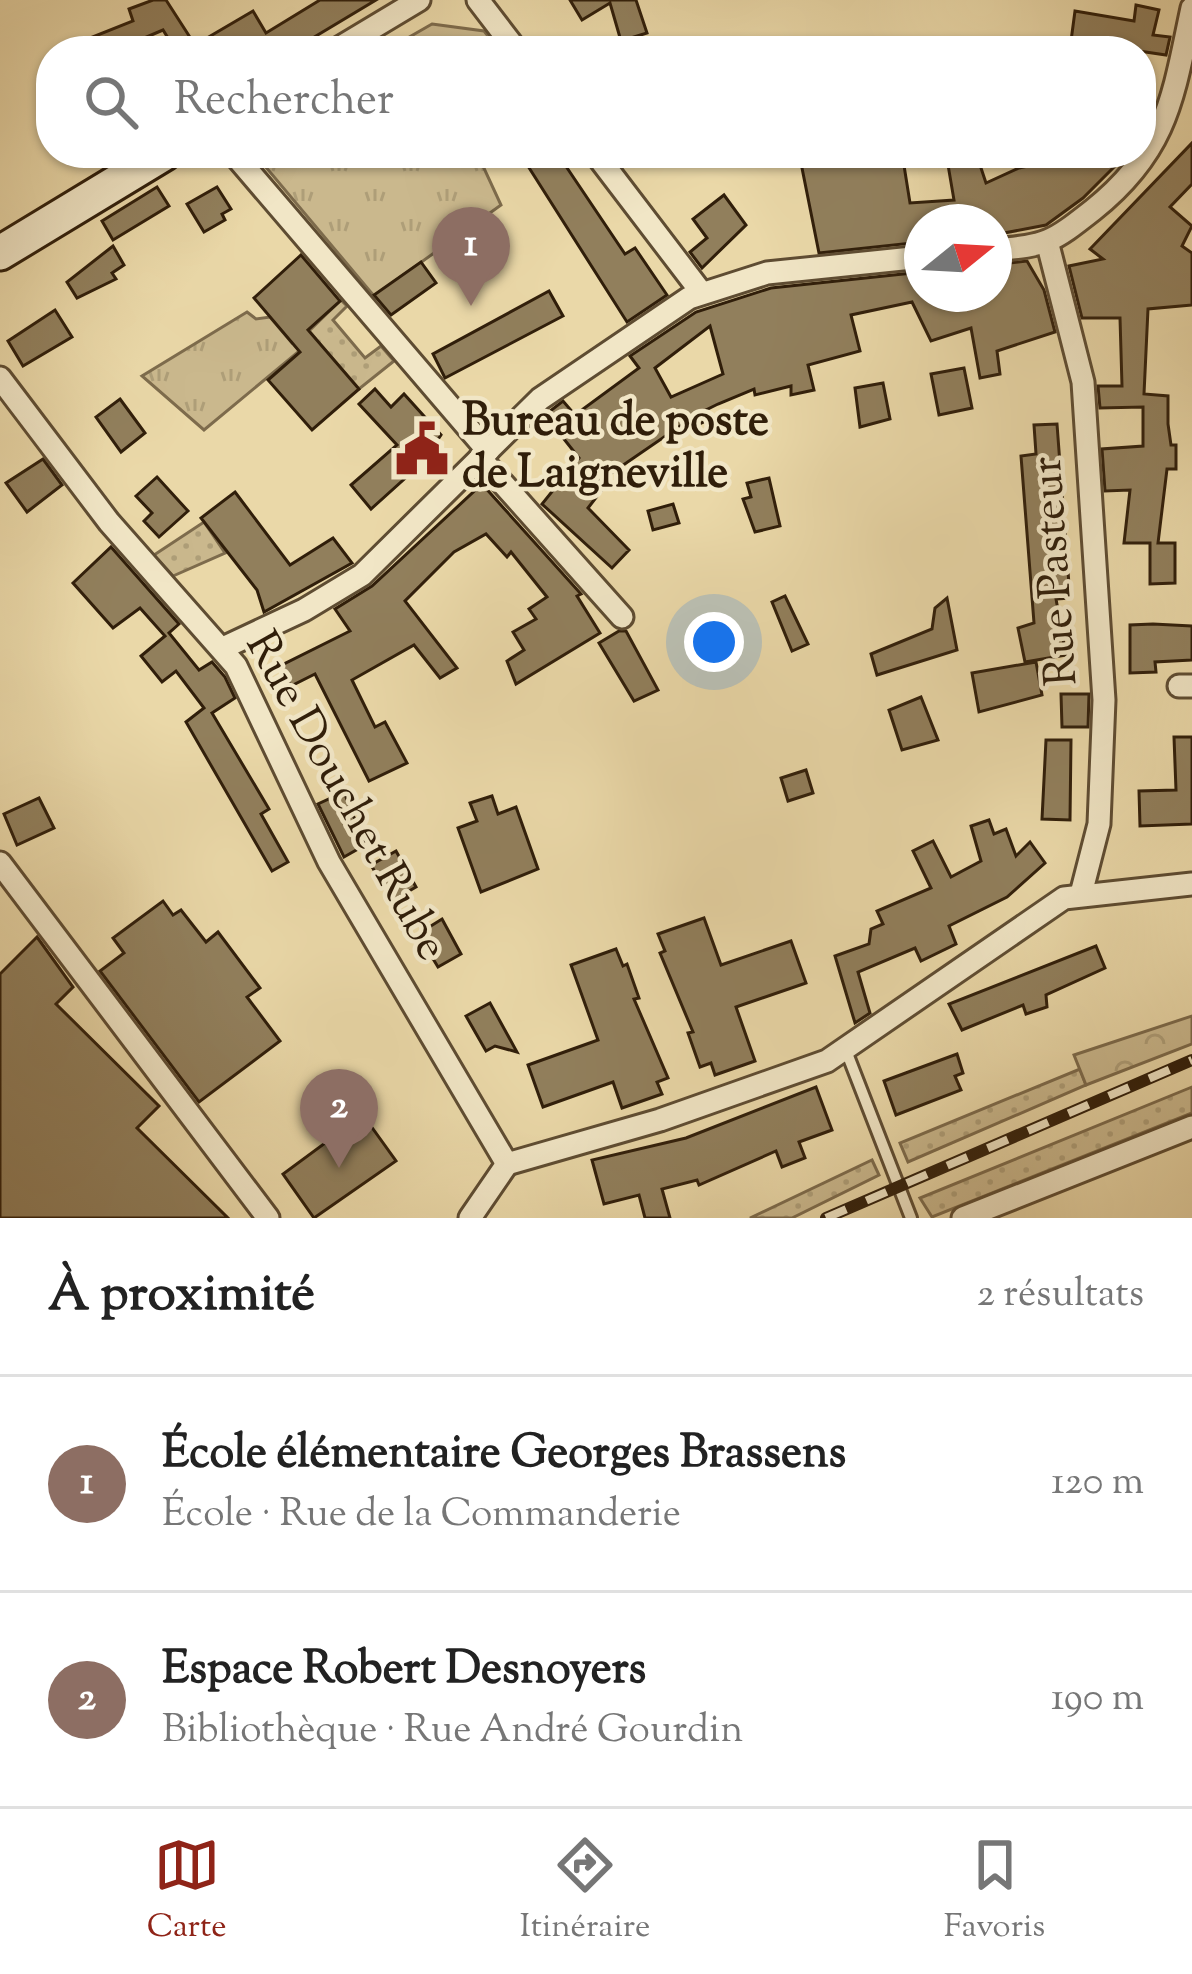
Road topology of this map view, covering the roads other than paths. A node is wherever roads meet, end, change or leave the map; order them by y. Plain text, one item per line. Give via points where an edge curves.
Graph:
1 (419, 0) edge
2 (478, 0) edge
3 (1192, 8) edge
4 (359, 36) edge
5 (506, 36) edge
6 (1186, 62) edge
7 (1156, 137) edge
8 (140, 168) edge
9 (246, 168) edge
10 (606, 168) edge
11 (1138, 168) edge
12 (1048, 245) junction
13 (1012, 248) edge
14 (0, 253) edge
15 (904, 259) edge
16 (701, 292) junction
17 (0, 378) edge
18 (484, 454) junction
19 (622, 617) dead end
20 (223, 648) junction
21 (0, 863) edge
22 (1192, 884) edge
23 (1081, 894) junction
24 (845, 1048) junction
25 (1192, 1127) edge
26 (507, 1164) junction
27 (268, 1218) edge
28 (470, 1218) edge
29 (911, 1218) edge
30 (963, 1218) edge

1 - 4 street
2 - 5 street
3 - 6 street
6 - 7 street
8 - 14 main road
9 - 18 street
10 - 16 street
11 - 12 street
12 - 13 street
12 - 23 street, Rue Pasteur via 1082,382 1103,681 1099,824
15 - 16 street via 781,271
16 - 18 street via 552,390
17 - 20 street, Rue Douchet Rube via 109,522
18 - 19 street
18 - 20 street via 362,575
20 - 26 street, Rue Douchet Rube via 329,862
21 - 27 street
22 - 23 street
23 - 24 street via 1043,908
24 - 26 street via 661,1120
24 - 29 lane
25 - 30 street
26 - 28 street

